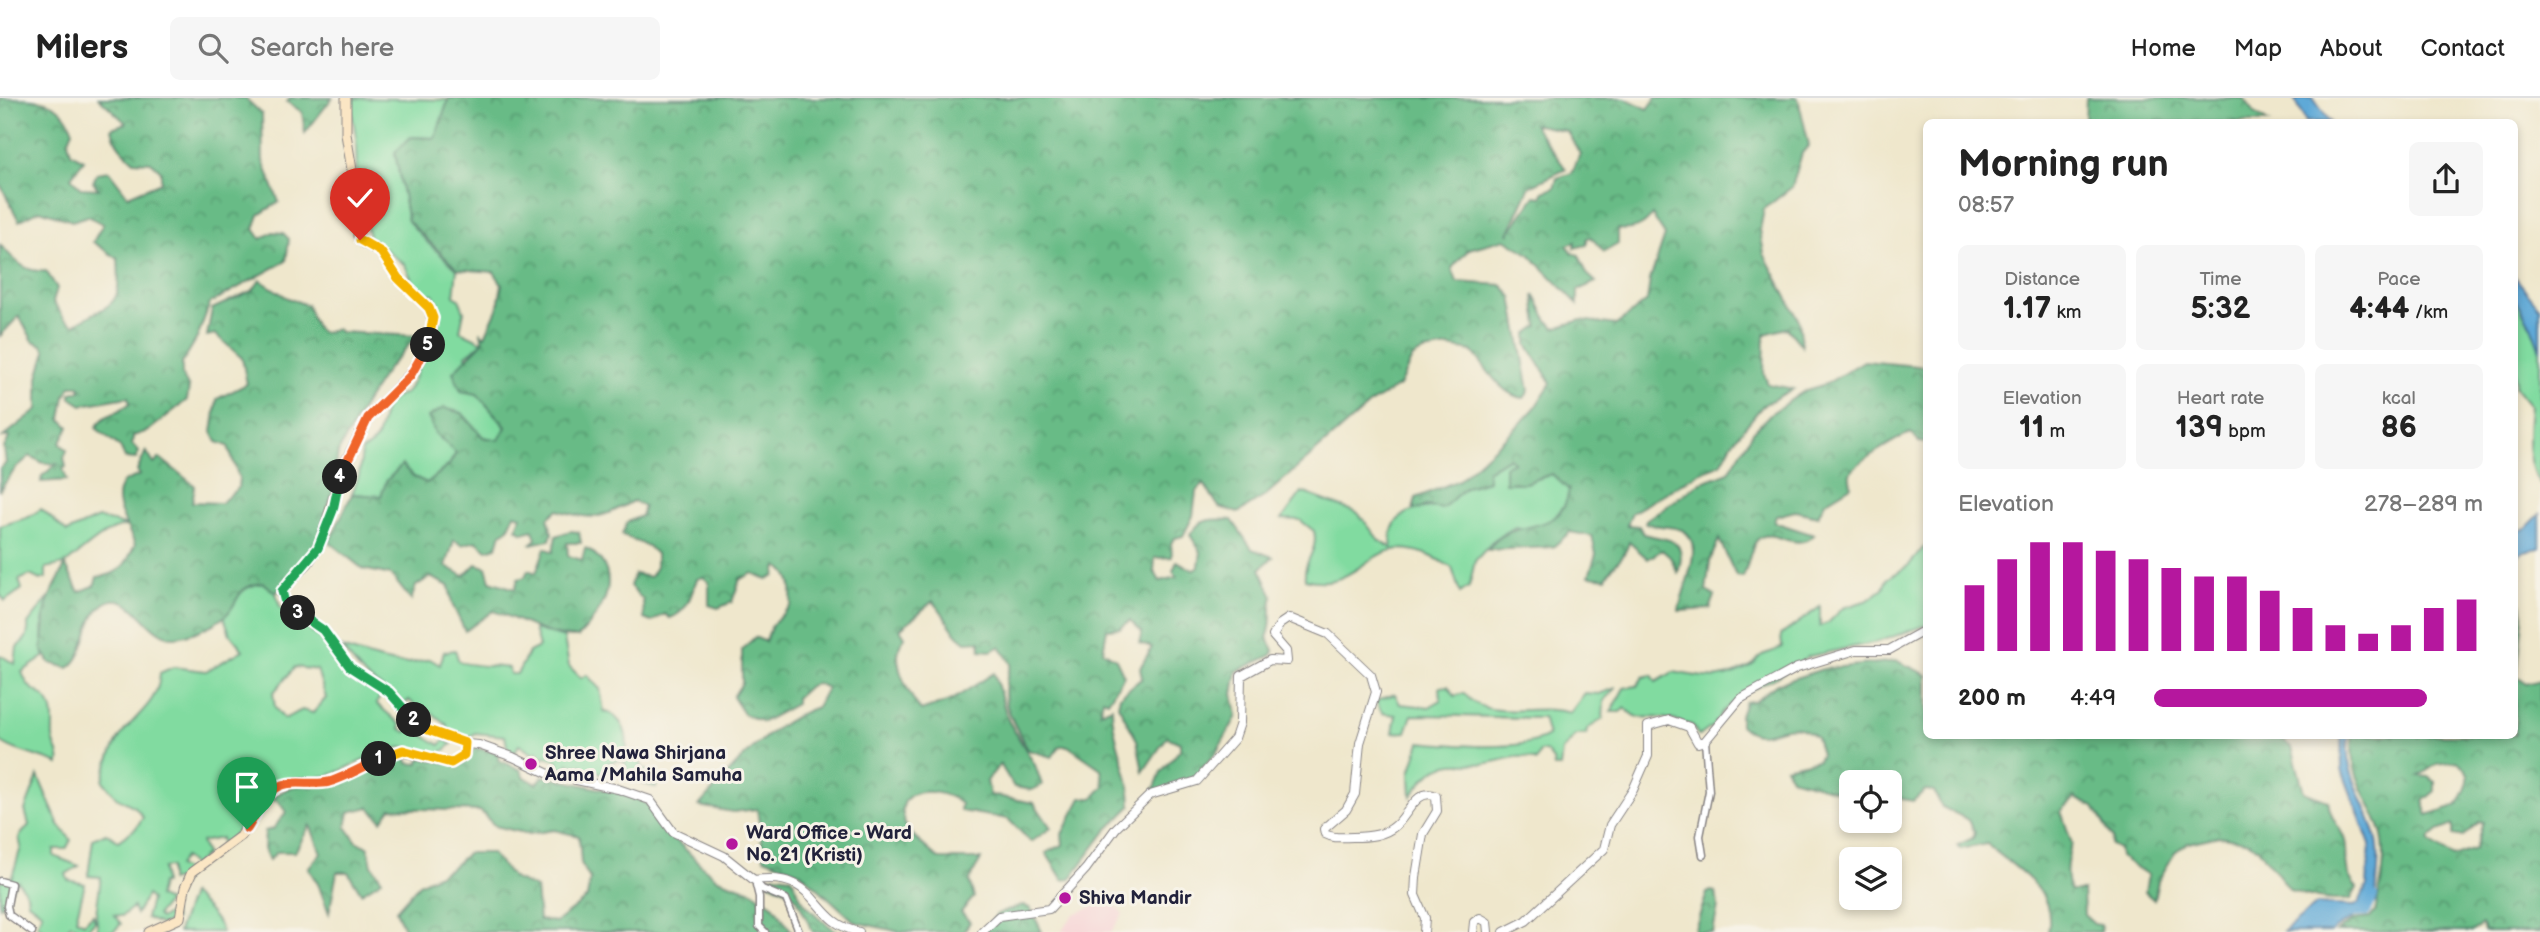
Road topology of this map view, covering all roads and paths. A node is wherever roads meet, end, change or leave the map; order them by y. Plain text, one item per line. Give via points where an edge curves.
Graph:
1 (346, 98) edge
2 (1923, 631) edge
3 (1706, 741) junction
4 (466, 744) junction
5 (1703, 855) dead end
6 (0, 880) edge
7 (755, 882) junction
8 (32, 932) edge
9 (149, 932) edge
10 (765, 932) edge
11 (799, 932) edge
12 (859, 932) edge
13 (982, 932) edge
14 (1424, 932) edge
15 (1474, 932) edge
16 (1488, 932) edge
17 (1504, 932) edge

1 - 4 main road via 358,236 381,252 398,278 421,298 431,311 433,324 427,350 410,376 368,418 342,469 318,548 283,588 282,597 290,608 323,630 350,667 389,692 416,722
2 - 3 street via 1889,650 1856,650 1797,668 1740,699
3 - 5 street via 1709,791 1700,836
3 - 17 street via 1698,743 1689,727 1669,720 1648,726 1644,769 1610,825 1604,849 1526,921
4 - 7 street via 513,757 549,774 650,800 673,832 724,856
4 - 9 main road via 464,755 454,763 398,751 332,781 297,782 276,789 263,800 242,835 192,872 180,918
6 - 8 street via 11,884 9,915
7 - 10 street via 759,926
7 - 11 street via 786,899
7 - 12 street via 777,877 801,885 830,918
13 - 14 street via 999,916 1049,909 1116,828 1150,795 1197,781 1235,738 1240,723 1241,676 1270,660 1287,661 1286,651 1273,635 1289,618 1328,634 1375,683 1360,743 1354,794 1346,810 1324,829 1325,834 1373,837 1395,827 1419,797 1434,794 1437,811 1422,839 1415,891 1426,918
15 - 16 street via 1474,922 1480,918 1487,922

